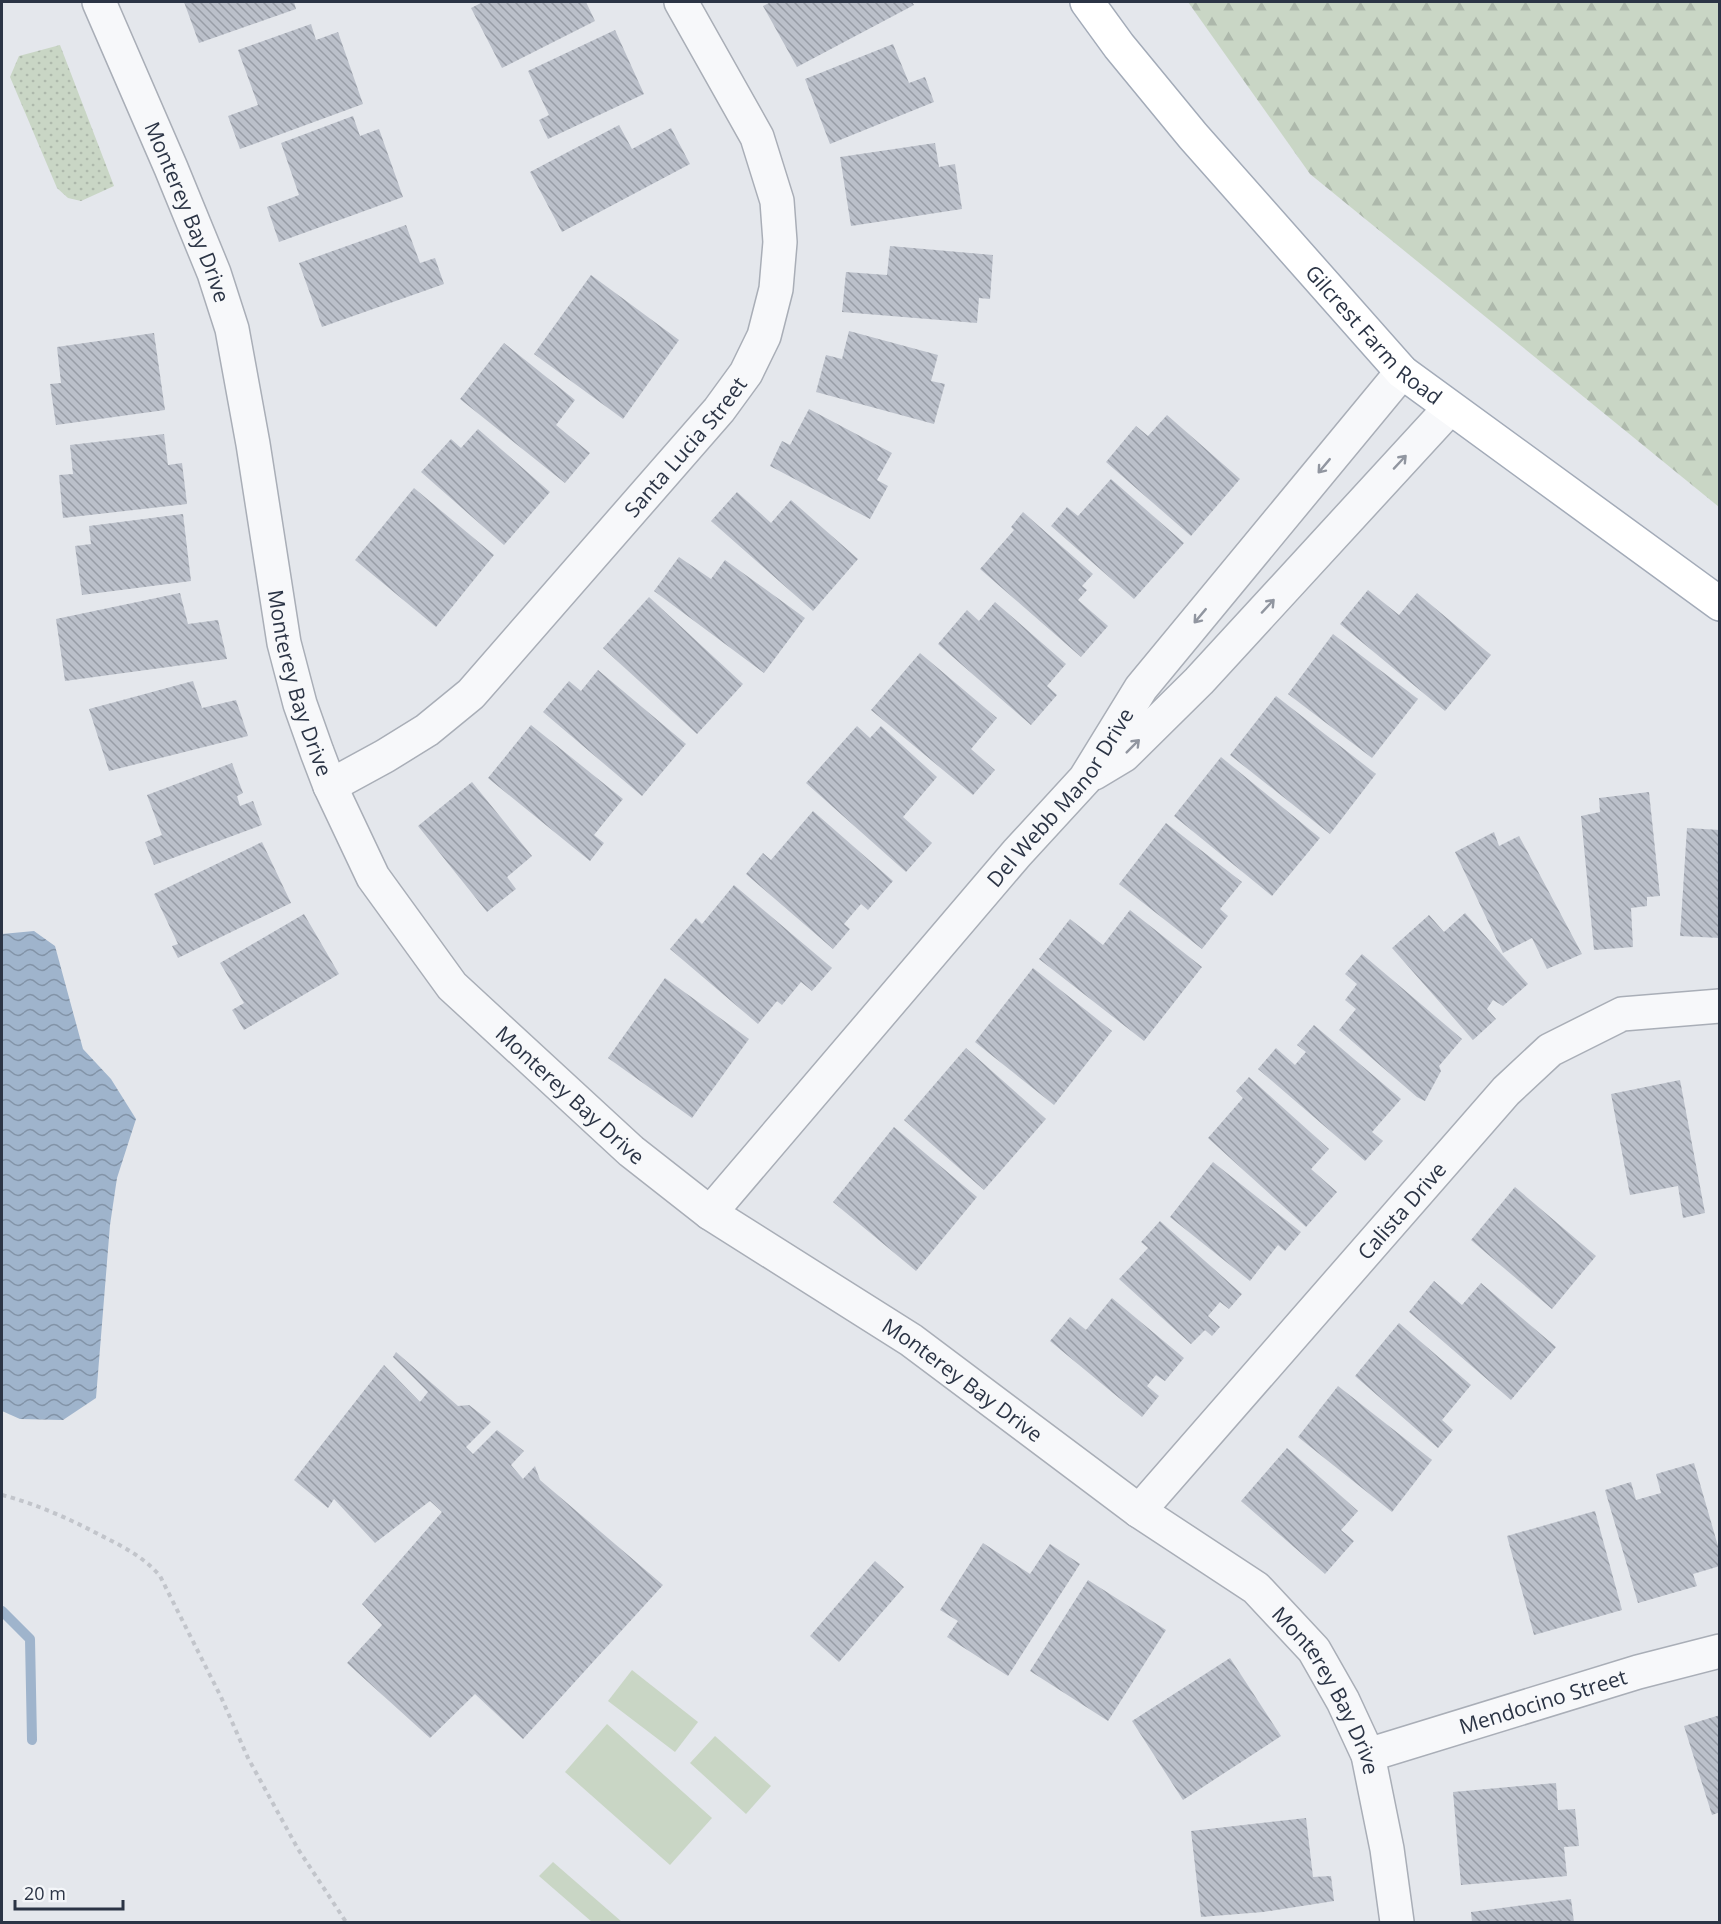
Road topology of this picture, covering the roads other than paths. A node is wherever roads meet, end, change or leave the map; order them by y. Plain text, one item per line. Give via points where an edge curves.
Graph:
1 (99, 2) edge
2 (681, 2) edge
3 (1087, 2) edge
4 (1402, 372) junction
5 (1450, 408) junction
6 (1719, 604) edge
7 (1085, 779) junction
8 (330, 786) junction
9 (1719, 1006) edge
10 (710, 1213) junction
11 (1140, 1511) junction
12 (1719, 1652) edge
13 (1368, 1755) junction
14 (1397, 1923) edge

1 - 8 street, Monterey Bay Drive via 214,273 231,329 284,644 300,704
2 - 8 street, Santa Lucia Street via 757,137 777,201 780,242 776,289 764,336 746,374 719,410 471,694 419,735
3 - 4 main road, Gilcrest Farm Road via 1193,136
4 - 5 main road, Gilcrest Farm Road
4 -> 7 street, Del Webb Manor Drive via 1141,688
5 - 6 main road, Gilcrest Farm Road
7 -> 5 street via 1124,755 1199,681
7 - 10 street, Del Webb Manor Drive
8 - 10 street, Monterey Bay Drive via 373,877 452,986 631,1151
9 - 11 street, Calista Drive via 1622,1014 1550,1050 1506,1091
10 - 11 street, Monterey Bay Drive via 911,1341
11 - 13 street, Monterey Bay Drive via 1256,1588 1314,1650
12 - 13 street, Mendocino Street via 1638,1672
13 - 14 street, Monterey Bay Drive

